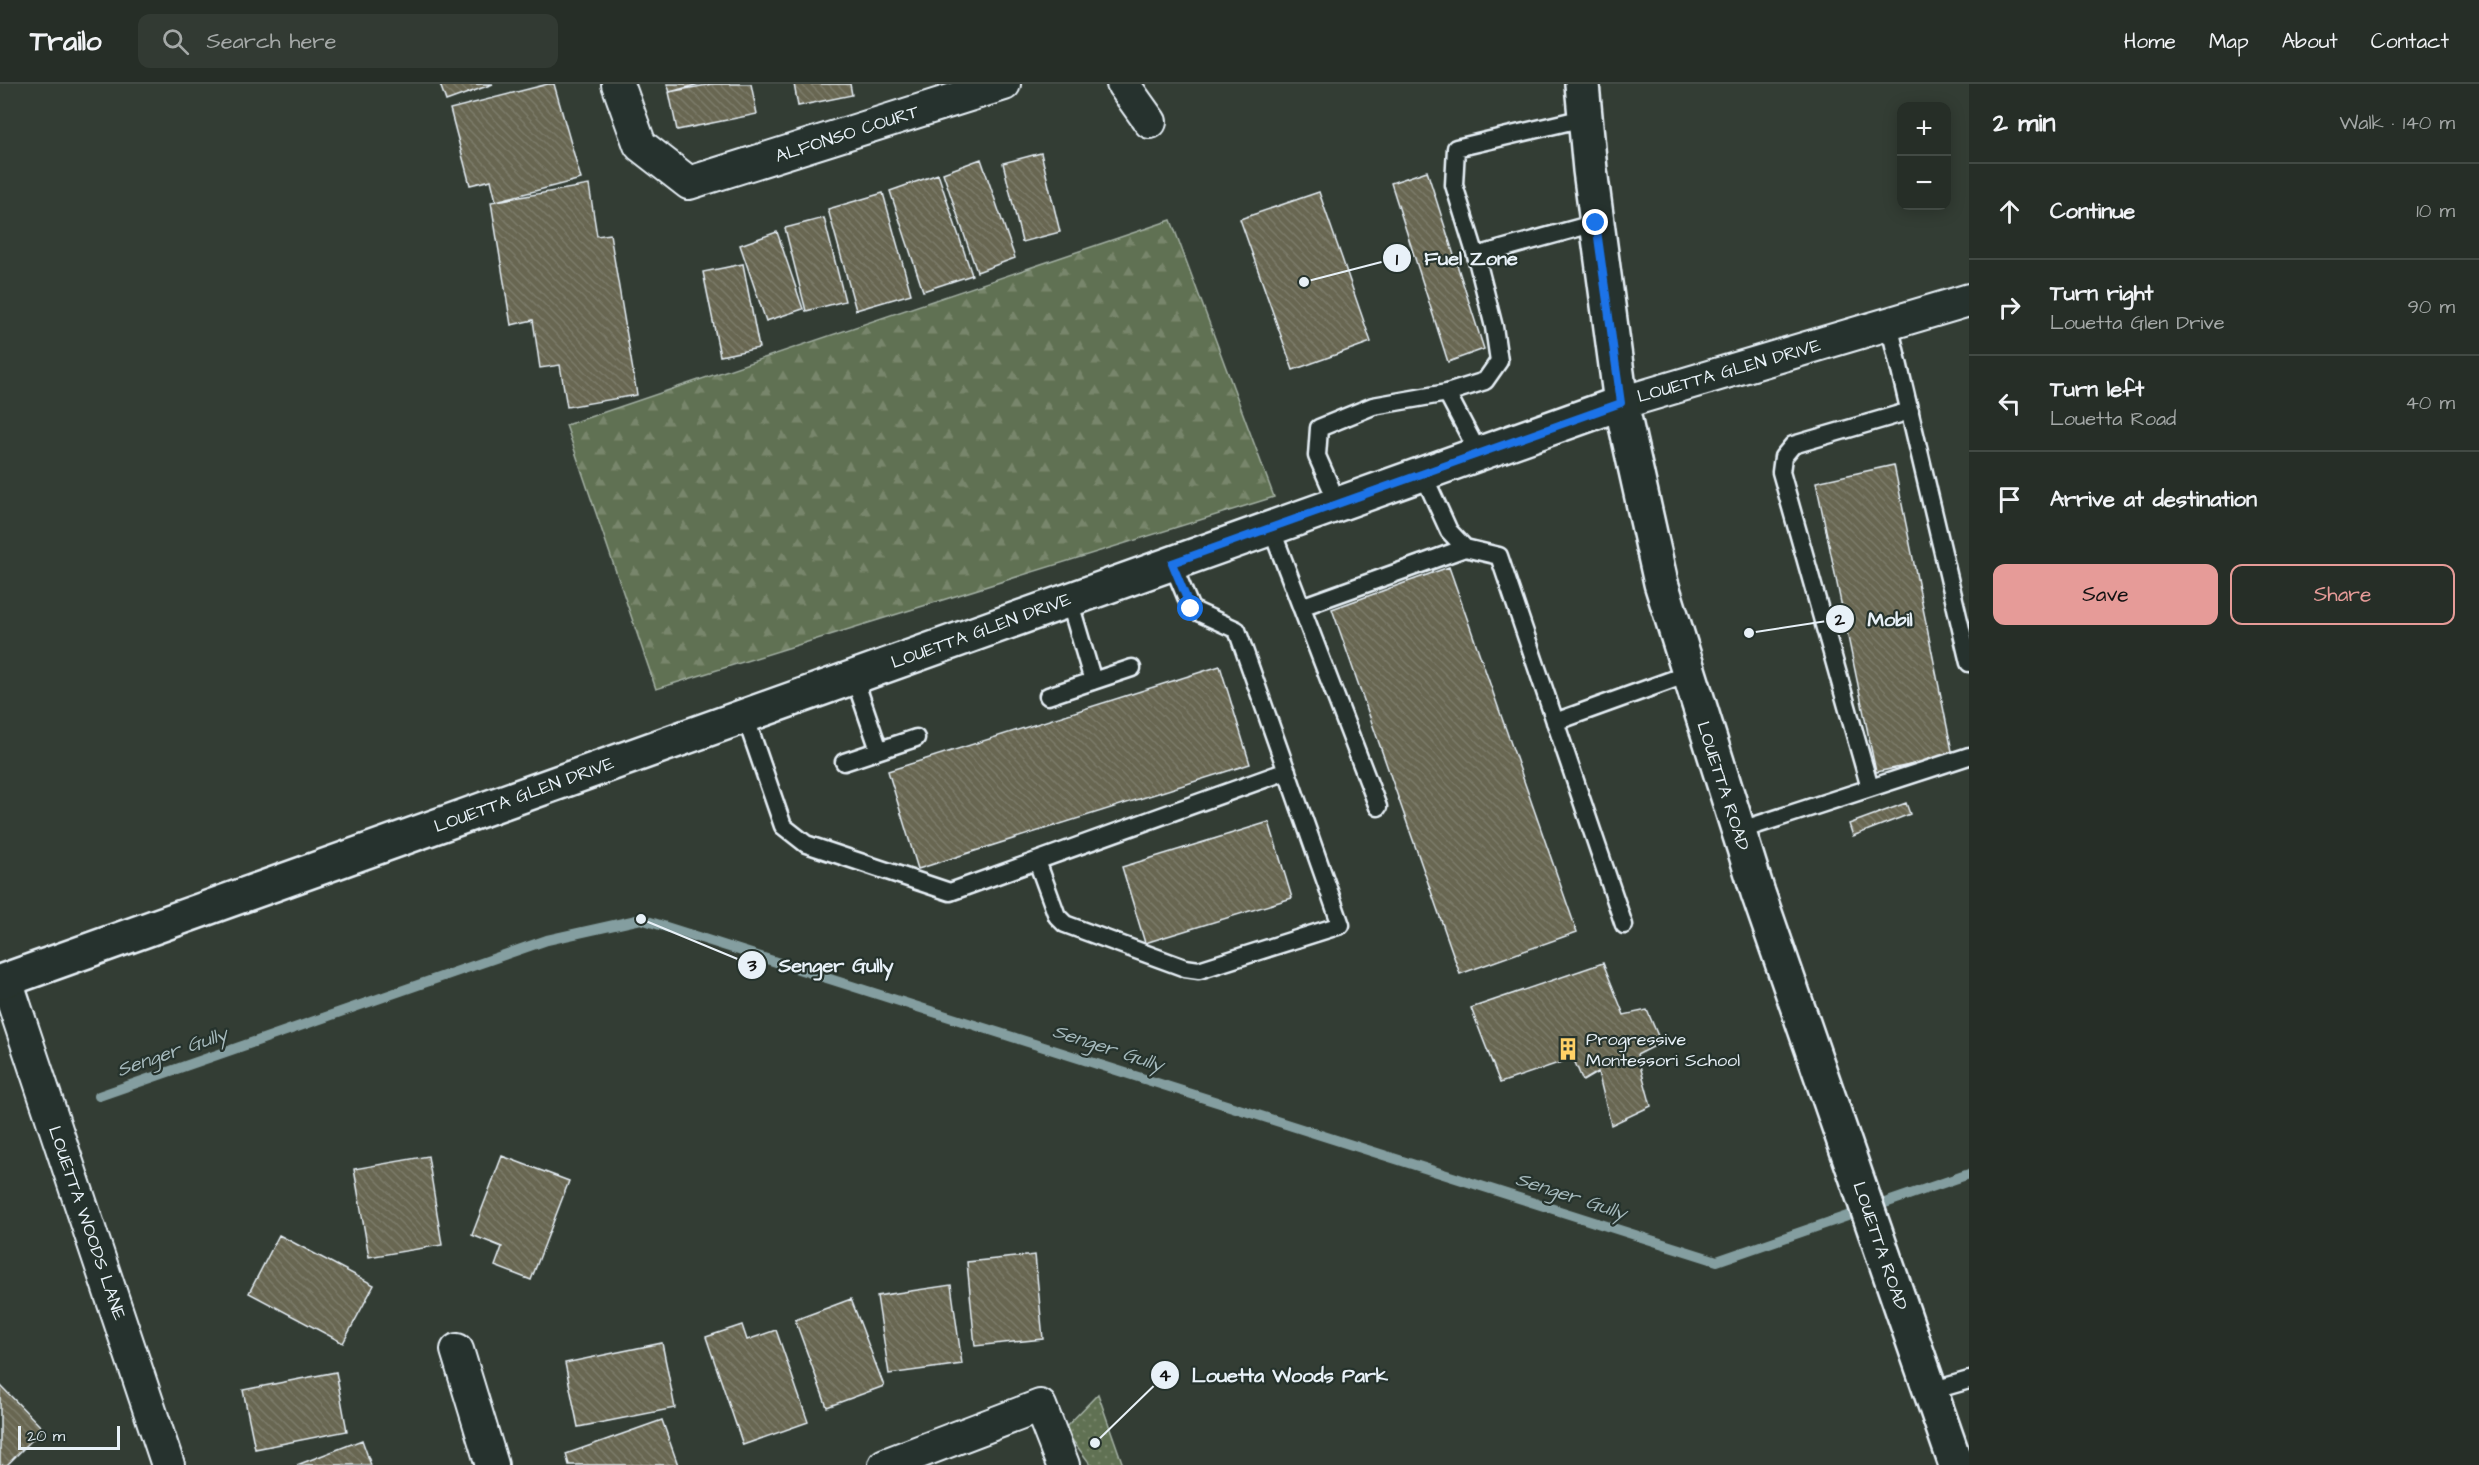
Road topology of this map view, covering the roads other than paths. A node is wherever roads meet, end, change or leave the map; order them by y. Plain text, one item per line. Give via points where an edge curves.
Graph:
1 (618, 84) edge
2 (1004, 84) edge
3 (1123, 84) edge
4 (1582, 84) edge
5 (1584, 118) junction
6 (1150, 122) dead end
7 (1596, 223) junction
8 (1476, 256) junction
9 (1969, 300) edge
10 (1889, 324) junction
11 (1447, 393) junction
12 (1621, 403) junction
13 (1910, 411) junction
14 (1479, 454) junction
15 (1423, 474) junction
16 (1338, 504) junction
17 (1271, 528) junction
18 (1465, 548) junction
19 (1172, 563) junction
20 (1069, 600) junction
21 (1301, 607) junction
22 (1969, 663) edge
23 (1132, 668) dead end
24 (1688, 674) junction
25 (854, 677) junction
26 (1093, 681) junction
27 (1048, 696) dead end
28 (745, 716) junction
29 (1555, 722) junction
30 (916, 738) dead end
31 (879, 750) junction
32 (1969, 756) edge
33 (844, 762) dead end
34 (1287, 771) junction
35 (1870, 788) junction
36 (1378, 807) dead end
37 (1738, 831) junction
38 (1037, 861) junction
39 (1624, 925) dead end
40 (3, 981) edge
41 (457, 1350) dead end
42 (1969, 1380) edge
43 (1931, 1391) junction
44 (168, 1465) edge
45 (492, 1465) edge
46 (885, 1465) edge
47 (1063, 1465) edge
48 (1956, 1465) edge

1 - 2 street, ALFONSO COURT via 640,145 689,183
3 - 6 street
4 - 5 street, LOUETTA ROAD
5 - 7 street, LOUETTA ROAD
5 - 8 lane via 1456,147 1454,185
7 - 8 lane
7 - 12 street, LOUETTA ROAD
8 - 11 lane via 1499,361 1485,381
9 - 10 street, LOUETTA GLEN DRIVE
10 - 12 street, LOUETTA GLEN DRIVE
10 - 13 lane
11 - 14 lane
11 - 16 lane via 1373,406 1319,428 1317,456
12 - 14 street, LOUETTA GLEN DRIVE
12 - 24 street, LOUETTA ROAD via 1661,584
13 - 22 lane
13 - 35 lane via 1793,445 1783,457 1781,472
14 - 15 street, LOUETTA GLEN DRIVE
15 - 16 street, LOUETTA GLEN DRIVE
15 - 18 lane via 1449,531
16 - 17 street, LOUETTA GLEN DRIVE
17 - 19 street, LOUETTA GLEN DRIVE
17 - 21 lane
18 - 21 lane
18 - 29 lane via 1499,556
19 - 20 street, LOUETTA GLEN DRIVE
19 - 34 lane via 1191,609 1237,630
20 - 25 street, LOUETTA GLEN DRIVE
20 - 26 lane
21 - 36 lane
23 - 26 lane
24 - 29 lane
24 - 37 street, LOUETTA ROAD
25 - 28 street, LOUETTA GLEN DRIVE
25 - 31 lane
26 - 27 lane
28 - 38 lane via 783,826 806,844 950,892
28 - 40 street, LOUETTA GLEN DRIVE
29 - 39 lane
30 - 31 lane
31 - 33 lane
32 - 35 lane
34 - 38 lane
34 - 38 lane via 1341,925 1199,970 1185,968 1065,924 1057,916
35 - 37 lane
37 - 43 street, LOUETTA ROAD
40 - 44 street, LOUETTA WOODS LANE
41 - 45 street
42 - 43 lane
43 - 48 street, LOUETTA ROAD
46 - 47 street via 1040,1406

